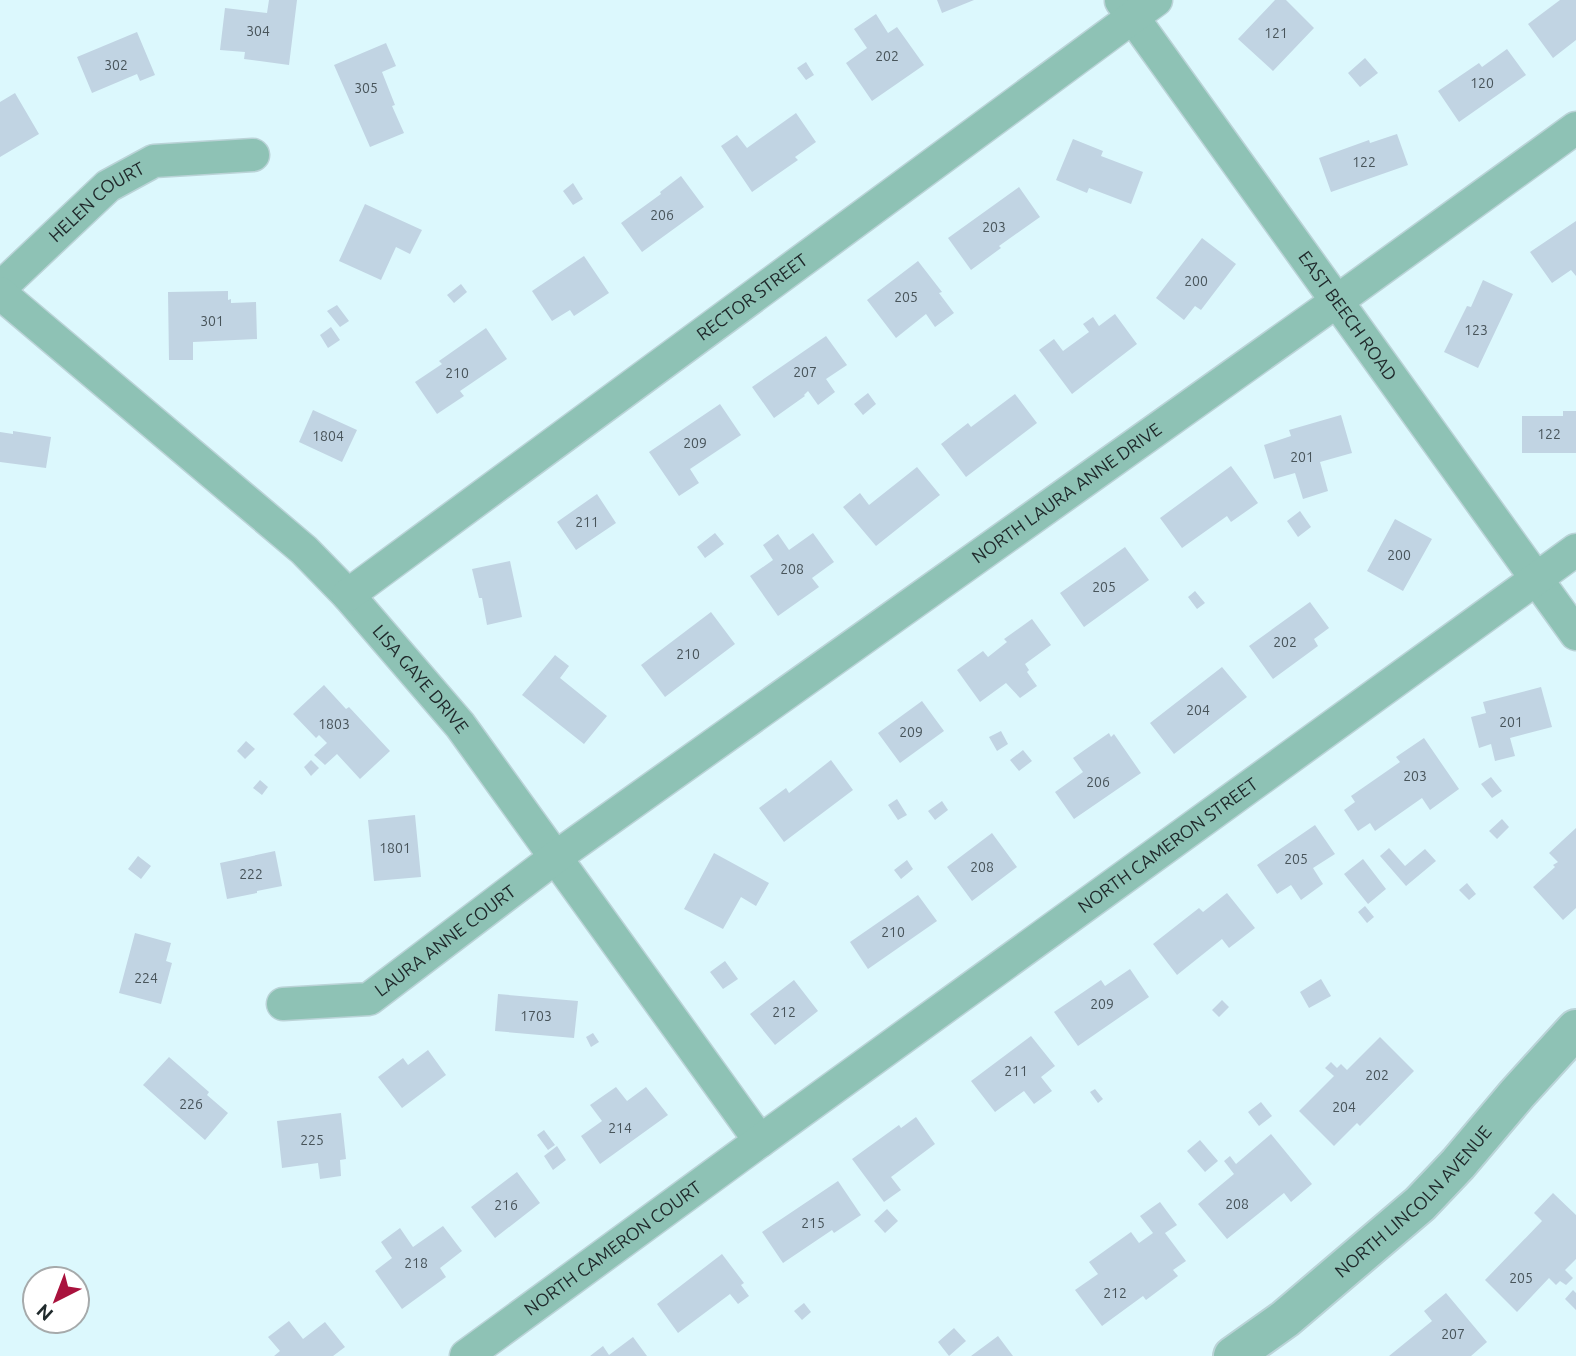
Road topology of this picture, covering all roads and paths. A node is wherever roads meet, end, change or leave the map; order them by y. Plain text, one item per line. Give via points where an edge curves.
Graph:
1 (1136, 6) edge
2 (1576, 128) edge
3 (253, 155) dead end
4 (0, 290) edge
5 (1337, 301) junction
6 (1576, 551) edge
7 (1536, 579) junction
8 (348, 595) junction
9 (1576, 634) edge
10 (556, 857) junction
11 (283, 1004) dead end
12 (1576, 1029) edge
13 (760, 1141) junction
14 (466, 1356) edge
15 (1233, 1356) edge

1 - 5 street, EAST BEECH ROAD
1 - 8 street, RECTOR STREET
2 - 5 street, NORTH LAURA ANNE DRIVE
3 - 4 street, HELEN COURT via 154,161 108,186
4 - 8 street, LISA GAYE DRIVE via 304,550
5 - 7 street, EAST BEECH ROAD
5 - 10 street, NORTH LAURA ANNE DRIVE
6 - 7 street, NORTH CAMERON STREET
7 - 9 street, EAST BEECH ROAD
7 - 13 street, NORTH CAMERON STREET
8 - 10 street, LISA GAYE DRIVE via 460,725
10 - 11 street, LAURA ANNE COURT via 369,999
10 - 13 street, LISA GAYE DRIVE
12 - 15 street, NORTH LINCOLN AVENUE via 1420,1204 1285,1319
13 - 14 street, NORTH CAMERON COURT

